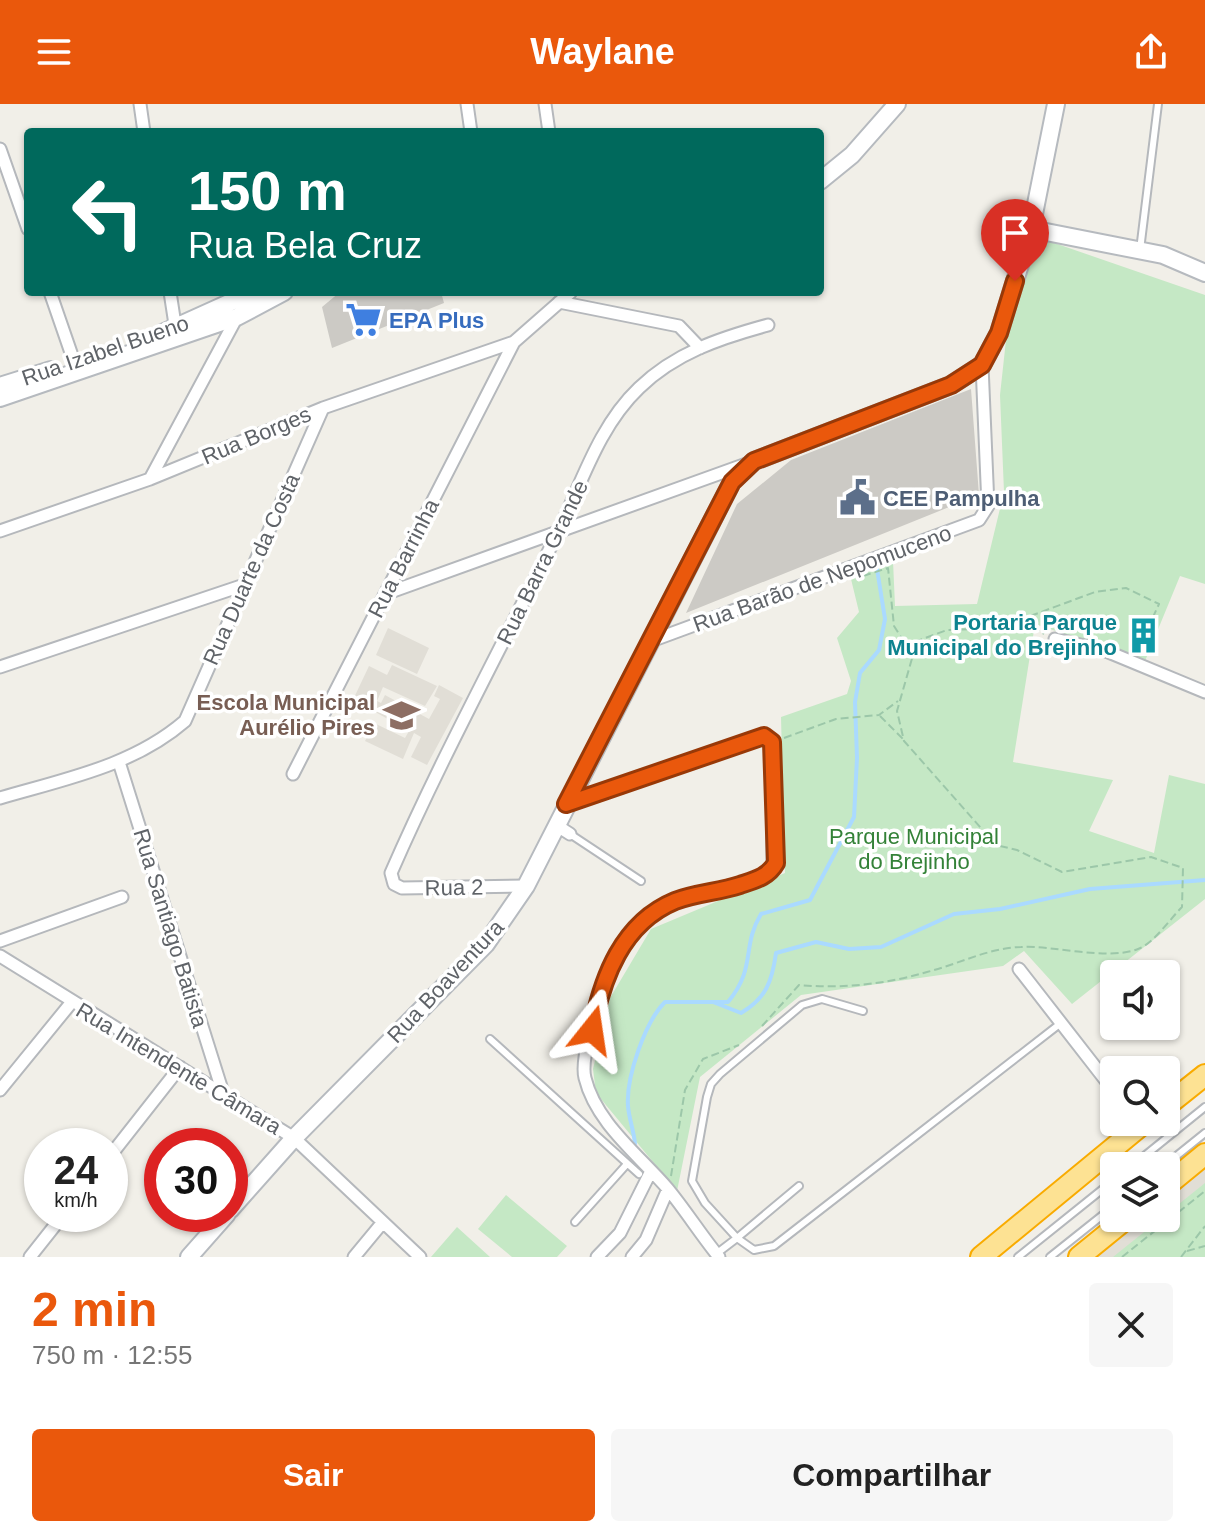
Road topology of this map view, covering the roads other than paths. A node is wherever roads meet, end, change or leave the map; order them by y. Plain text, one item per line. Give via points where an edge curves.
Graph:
1 (140, 104) edge
2 (467, 104) edge
3 (545, 104) edge
4 (897, 104) edge
5 (1056, 104) edge
6 (1158, 104) edge
7 (143, 128) edge
8 (470, 128) edge
9 (548, 128) edge
10 (0, 149) edge
11 (824, 182) edge
12 (24, 218) edge
13 (1031, 229) junction
14 (1140, 250) junction
15 (1205, 273) edge
16 (51, 296) edge
17 (171, 296) edge
18 (246, 296) edge
19 (255, 296) edge
20 (277, 296) edge
21 (566, 296) edge
22 (559, 302) junction
23 (229, 324) junction
24 (768, 325) dead end
25 (177, 334) junction
26 (514, 342) junction
27 (700, 348) junction
28 (982, 365) junction
29 (77, 368) junction
30 (0, 386) edge
31 (0, 398) edge
32 (323, 408) junction
33 (754, 461) junction
34 (150, 479) junction
35 (559, 530) junction
36 (0, 531) edge
37 (244, 585) junction
38 (385, 594) junction
39 (1055, 639) road end
40 (651, 641) junction
41 (0, 667) edge
42 (1205, 692) edge
43 (119, 762) junction
44 (293, 774) dead end
45 (0, 798) edge
46 (566, 804) junction
47 (563, 829) junction
48 (391, 873) joint
49 (641, 881) dead end
50 (526, 886) junction
51 (122, 897) dead end
52 (0, 941) edge
53 (0, 956) edge
54 (1019, 969) dead end
55 (71, 1003) junction
56 (863, 1011) dead end
57 (1061, 1023) junction
58 (490, 1039) dead end
59 (180, 1067) junction
60 (1100, 1073) edge
61 (1205, 1075) edge
62 (0, 1090) edge
63 (223, 1093) junction
64 (1180, 1095) edge
65 (1205, 1107) edge
66 (128, 1133) edge
67 (1205, 1133) edge
68 (1126, 1136) edge
69 (294, 1138) junction
70 (1149, 1152) edge
71 (1180, 1153) edge
72 (1205, 1154) edge
73 (627, 1164) junction
74 (645, 1175) junction
75 (1180, 1175) edge
76 (799, 1186) dead end
77 (668, 1189) junction
78 (248, 1190) edge
79 (1100, 1191) edge
80 (1100, 1217) edge
81 (383, 1222) junction
82 (575, 1222) dead end
83 (50, 1232) edge
84 (211, 1232) edge
85 (1110, 1232) edge
86 (737, 1238) junction
87 (718, 1255) edge
88 (30, 1257) edge
89 (189, 1257) edge
90 (354, 1257) edge
91 (420, 1257) edge
92 (597, 1257) edge
93 (632, 1257) edge
94 (981, 1257) edge
95 (1018, 1257) edge
96 (1050, 1257) edge
97 (1079, 1257) edge

1 - 7 street
2 - 8 street
3 - 9 street
4 - 11 street
5 - 13 street
6 - 14 lane
10 - 12 street
13 - 14 street
13 - 28 street via 999,333
14 - 15 street
16 - 29 street
17 - 25 street
18 - 25 street, Rua Izabel Bueno
19 - 23 street
20 - 23 street, Rua Izabel Bueno
21 - 22 street
22 - 26 street
22 - 27 street via 679,326
23 - 25 street, Rua Izabel Bueno
23 - 34 street
24 - 27 street, Rua Barra Grande
25 - 29 street, Rua Izabel Bueno
26 - 32 street, Rua Borges
26 - 38 street, Rua Barrinha
27 - 35 street, Rua Barra Grande via 672,361 637,389 607,427
28 - 33 street, Rua Boaventura via 951,385
28 - 40 street, Rua Barão de Nepomuceno via 988,506 979,520
29 - 30 street, Rua Izabel Bueno
29 - 31 street, Rua Izabel Bueno
32 - 34 street, Rua Borges
32 - 37 street, Rua Duarte da Costa
33 - 35 street
33 - 40 street, Rua Boaventura via 732,482
34 - 36 street, Rua Borges
35 - 38 street
35 - 48 street, Rua Barra Grande via 424,796
37 - 41 street
37 - 43 street, Rua Duarte da Costa via 185,721 160,743
38 - 44 street, Rua Barrinha
39 - 42 street via 1106,651
40 - 46 street, Rua Boaventura
43 - 45 street, Rua Duarte da Costa
43 - 63 street, Rua Santiago Batista
46 - 47 street, Rua Boaventura
46 - 74 street via 768,739 776,863 769,873 719,892 676,900 639,921 614,958 597,1007 584,1075 597,1110
47 - 49 lane
47 - 50 street, Rua Boaventura
48 - 50 street, Rua 2 via 394,884 402,888
50 - 69 street, Rua Boaventura via 486,944
51 - 52 street
53 - 55 street, Rua Intendente Câmara
54 - 57 street
55 - 59 street, Rua Intendente Câmara
55 - 62 street
56 - 86 lane via 822,999 802,1005 711,1084 692,1181
57 - 60 street
57 - 86 lane via 774,1246 754,1250
58 - 73 lane
59 - 63 street, Rua Intendente Câmara
59 - 66 street
61 - 64 highway
63 - 69 street, Rua Intendente Câmara
65 - 70 lane
67 - 71 lane
68 - 94 highway
69 - 78 street, Rua Boaventura
69 - 81 street, Rua Intendente Câmara
72 - 75 highway
73 - 74 lane
73 - 82 lane
74 - 77 street
74 - 92 street via 620,1233
76 - 86 lane
77 - 87 street
77 - 93 street via 646,1240
79 - 95 lane
80 - 96 lane
81 - 90 street
81 - 91 street, Rua Intendente Câmara
83 - 88 street
84 - 89 street, Rua Boaventura
85 - 97 highway
86 - 87 lane

